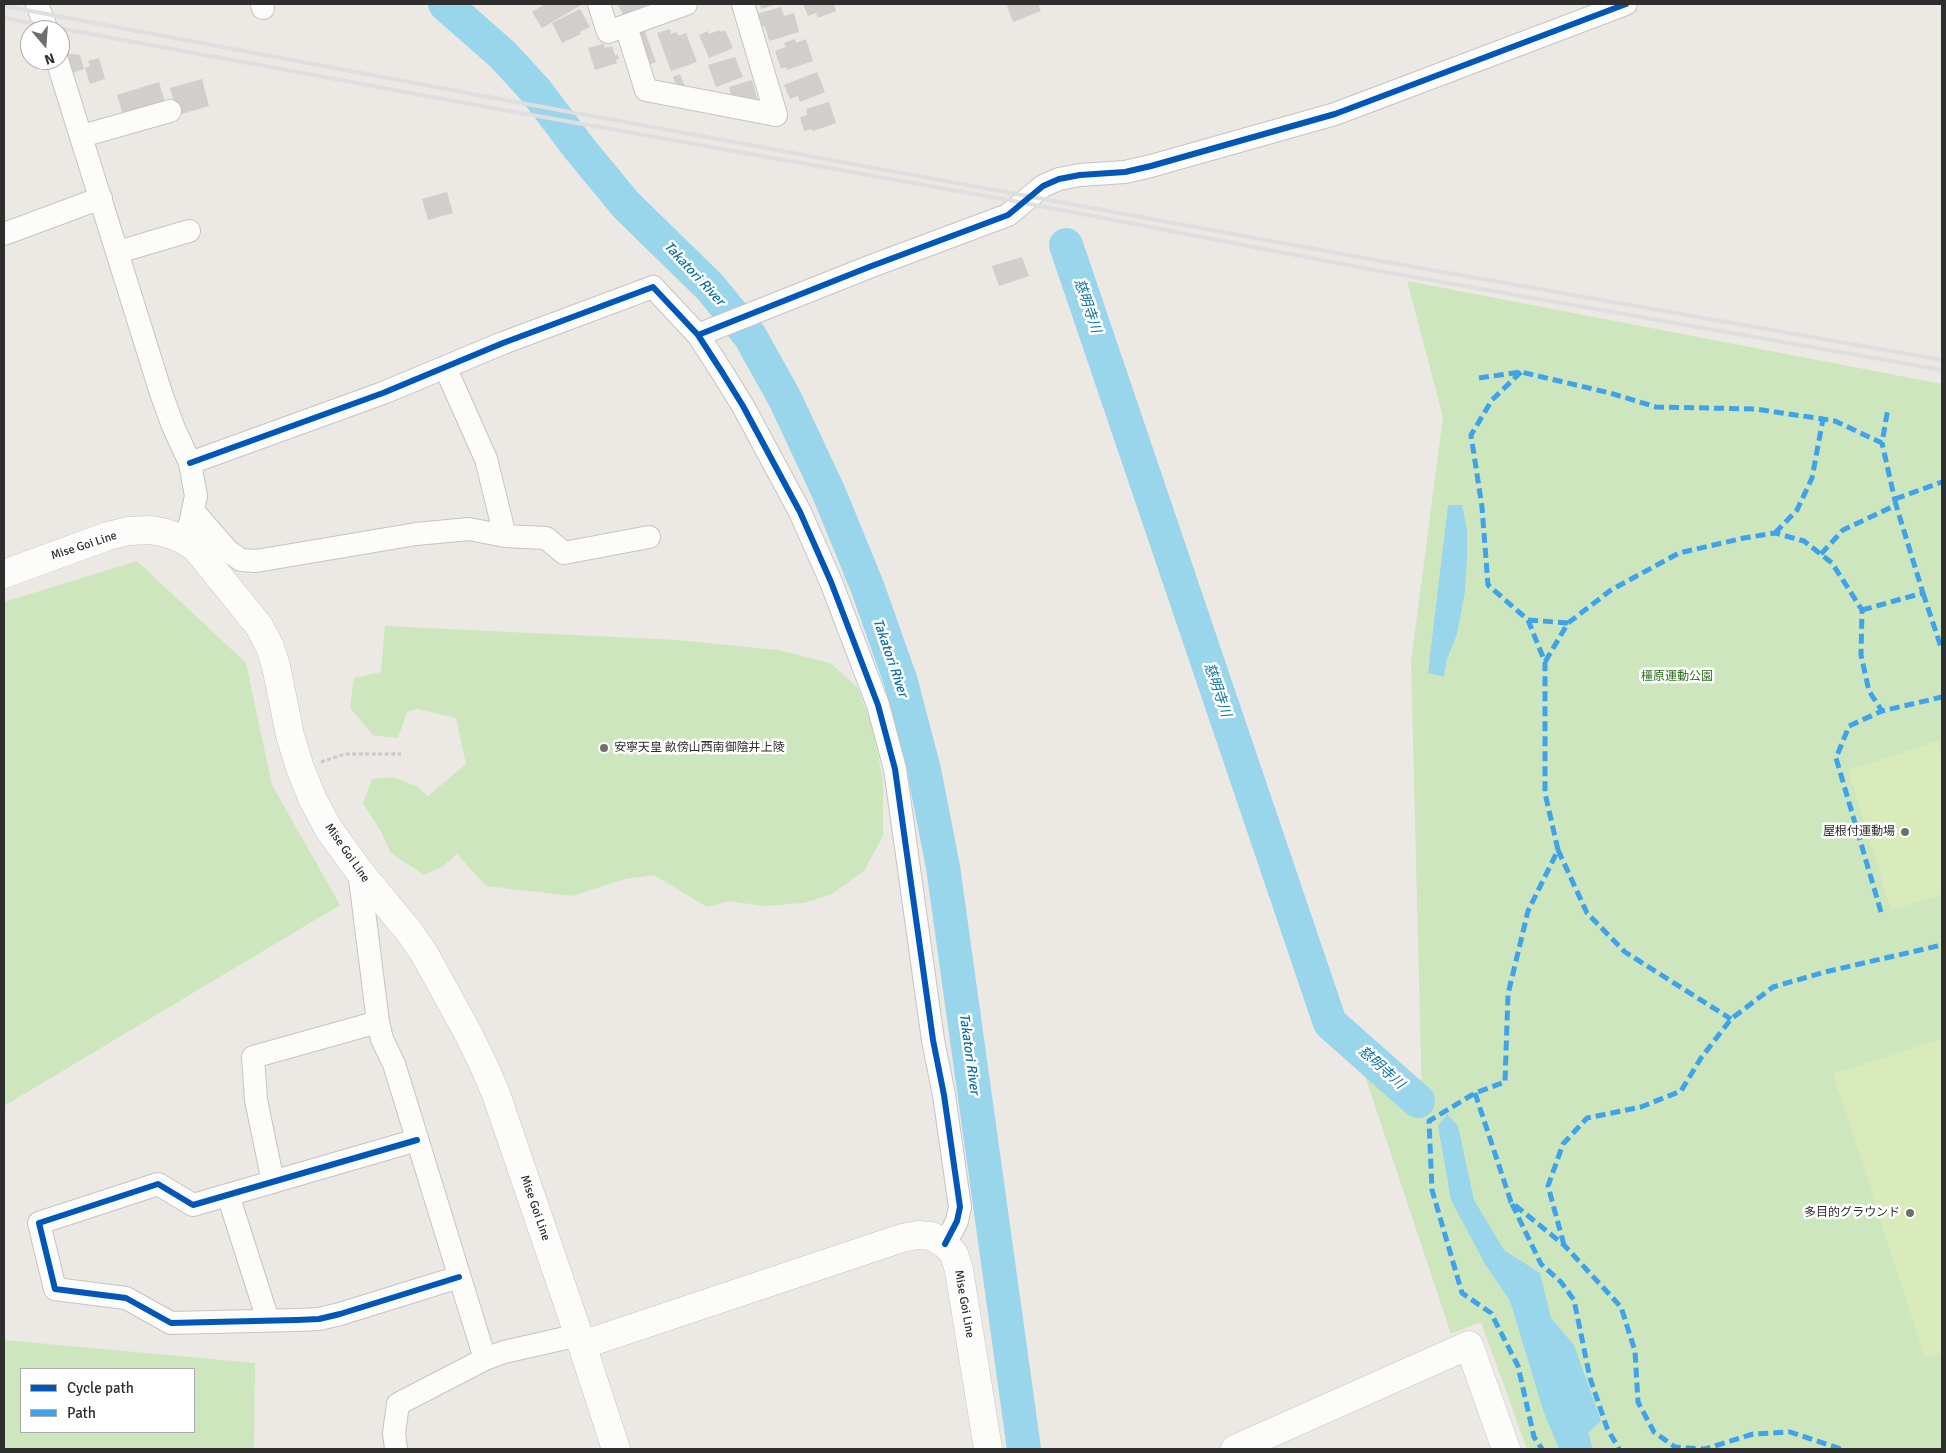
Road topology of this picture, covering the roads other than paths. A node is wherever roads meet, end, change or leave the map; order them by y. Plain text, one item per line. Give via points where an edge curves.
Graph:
1 (37, 4) edge
2 (599, 4) edge
3 (686, 4) edge
4 (743, 4) edge
5 (1626, 4) edge
6 (659, 8) edge
7 (43, 20) edge
8 (626, 26) junction
9 (60, 70) edge
10 (170, 111) dead end
11 (82, 136) junction
12 (101, 198) junction
13 (188, 231) dead end
14 (4, 234) edge
15 (118, 252) junction
16 (703, 333) junction
17 (445, 367) junction
18 (190, 462) junction
19 (194, 512) junction
20 (505, 536) junction
21 (648, 537) dead end
22 (182, 539) junction
23 (4, 574) edge
24 (358, 871) junction
25 (378, 1022) junction
26 (417, 1140) junction
27 (273, 1182) junction
28 (228, 1195) junction
29 (945, 1244) junction
30 (459, 1277) junction
31 (268, 1320) junction
32 (581, 1340) junction
33 (484, 1359) junction
34 (396, 1449) edge
35 (616, 1449) edge
36 (988, 1449) edge
37 (1235, 1449) edge
38 (1506, 1449) edge

1 - 7 street
2 - 8 street via 608,32
3 - 6 street
4 - 8 street via 776,116 646,90
5 - 16 street via 1335,114 1151,166 1059,179 1043,186 1008,215 869,266
6 - 8 street
9 - 11 street
10 - 11 street
11 - 12 street
12 - 14 street
12 - 15 street
13 - 15 street
15 - 18 street via 161,393
16 - 17 street via 653,287
16 - 29 street via 800,512 831,582 887,736 895,769 932,1040 944,1095 960,1207
17 - 18 street via 383,393
17 - 20 street via 486,459
18 - 19 street via 196,496
19 - 20 street via 228,551 241,560 256,561 416,534 469,529
19 - 22 street
20 - 21 street via 546,538 564,553
22 - 23 main road, Mise Goi Line via 150,530 128,531
22 - 24 main road, Mise Goi Line via 196,548 259,626 276,666 300,768 328,828
24 - 25 street
24 - 32 main road, Mise Goi Line via 425,955 476,1050 496,1094
25 - 26 street
25 - 27 street via 253,1057 256,1100
26 - 27 street
26 - 30 street
27 - 28 street
28 - 31 street
28 - 31 street via 193,1205 158,1184 39,1223 55,1289 126,1298 171,1323
29 - 32 main road via 932,1236 902,1238
29 - 36 main road, Mise Goi Line via 954,1254 959,1270
30 - 31 street via 319,1319
30 - 33 street
32 - 33 street via 504,1352
32 - 35 main road, Mise Goi Line
33 - 34 street via 398,1404 394,1433
37 - 38 main road via 1469,1345

